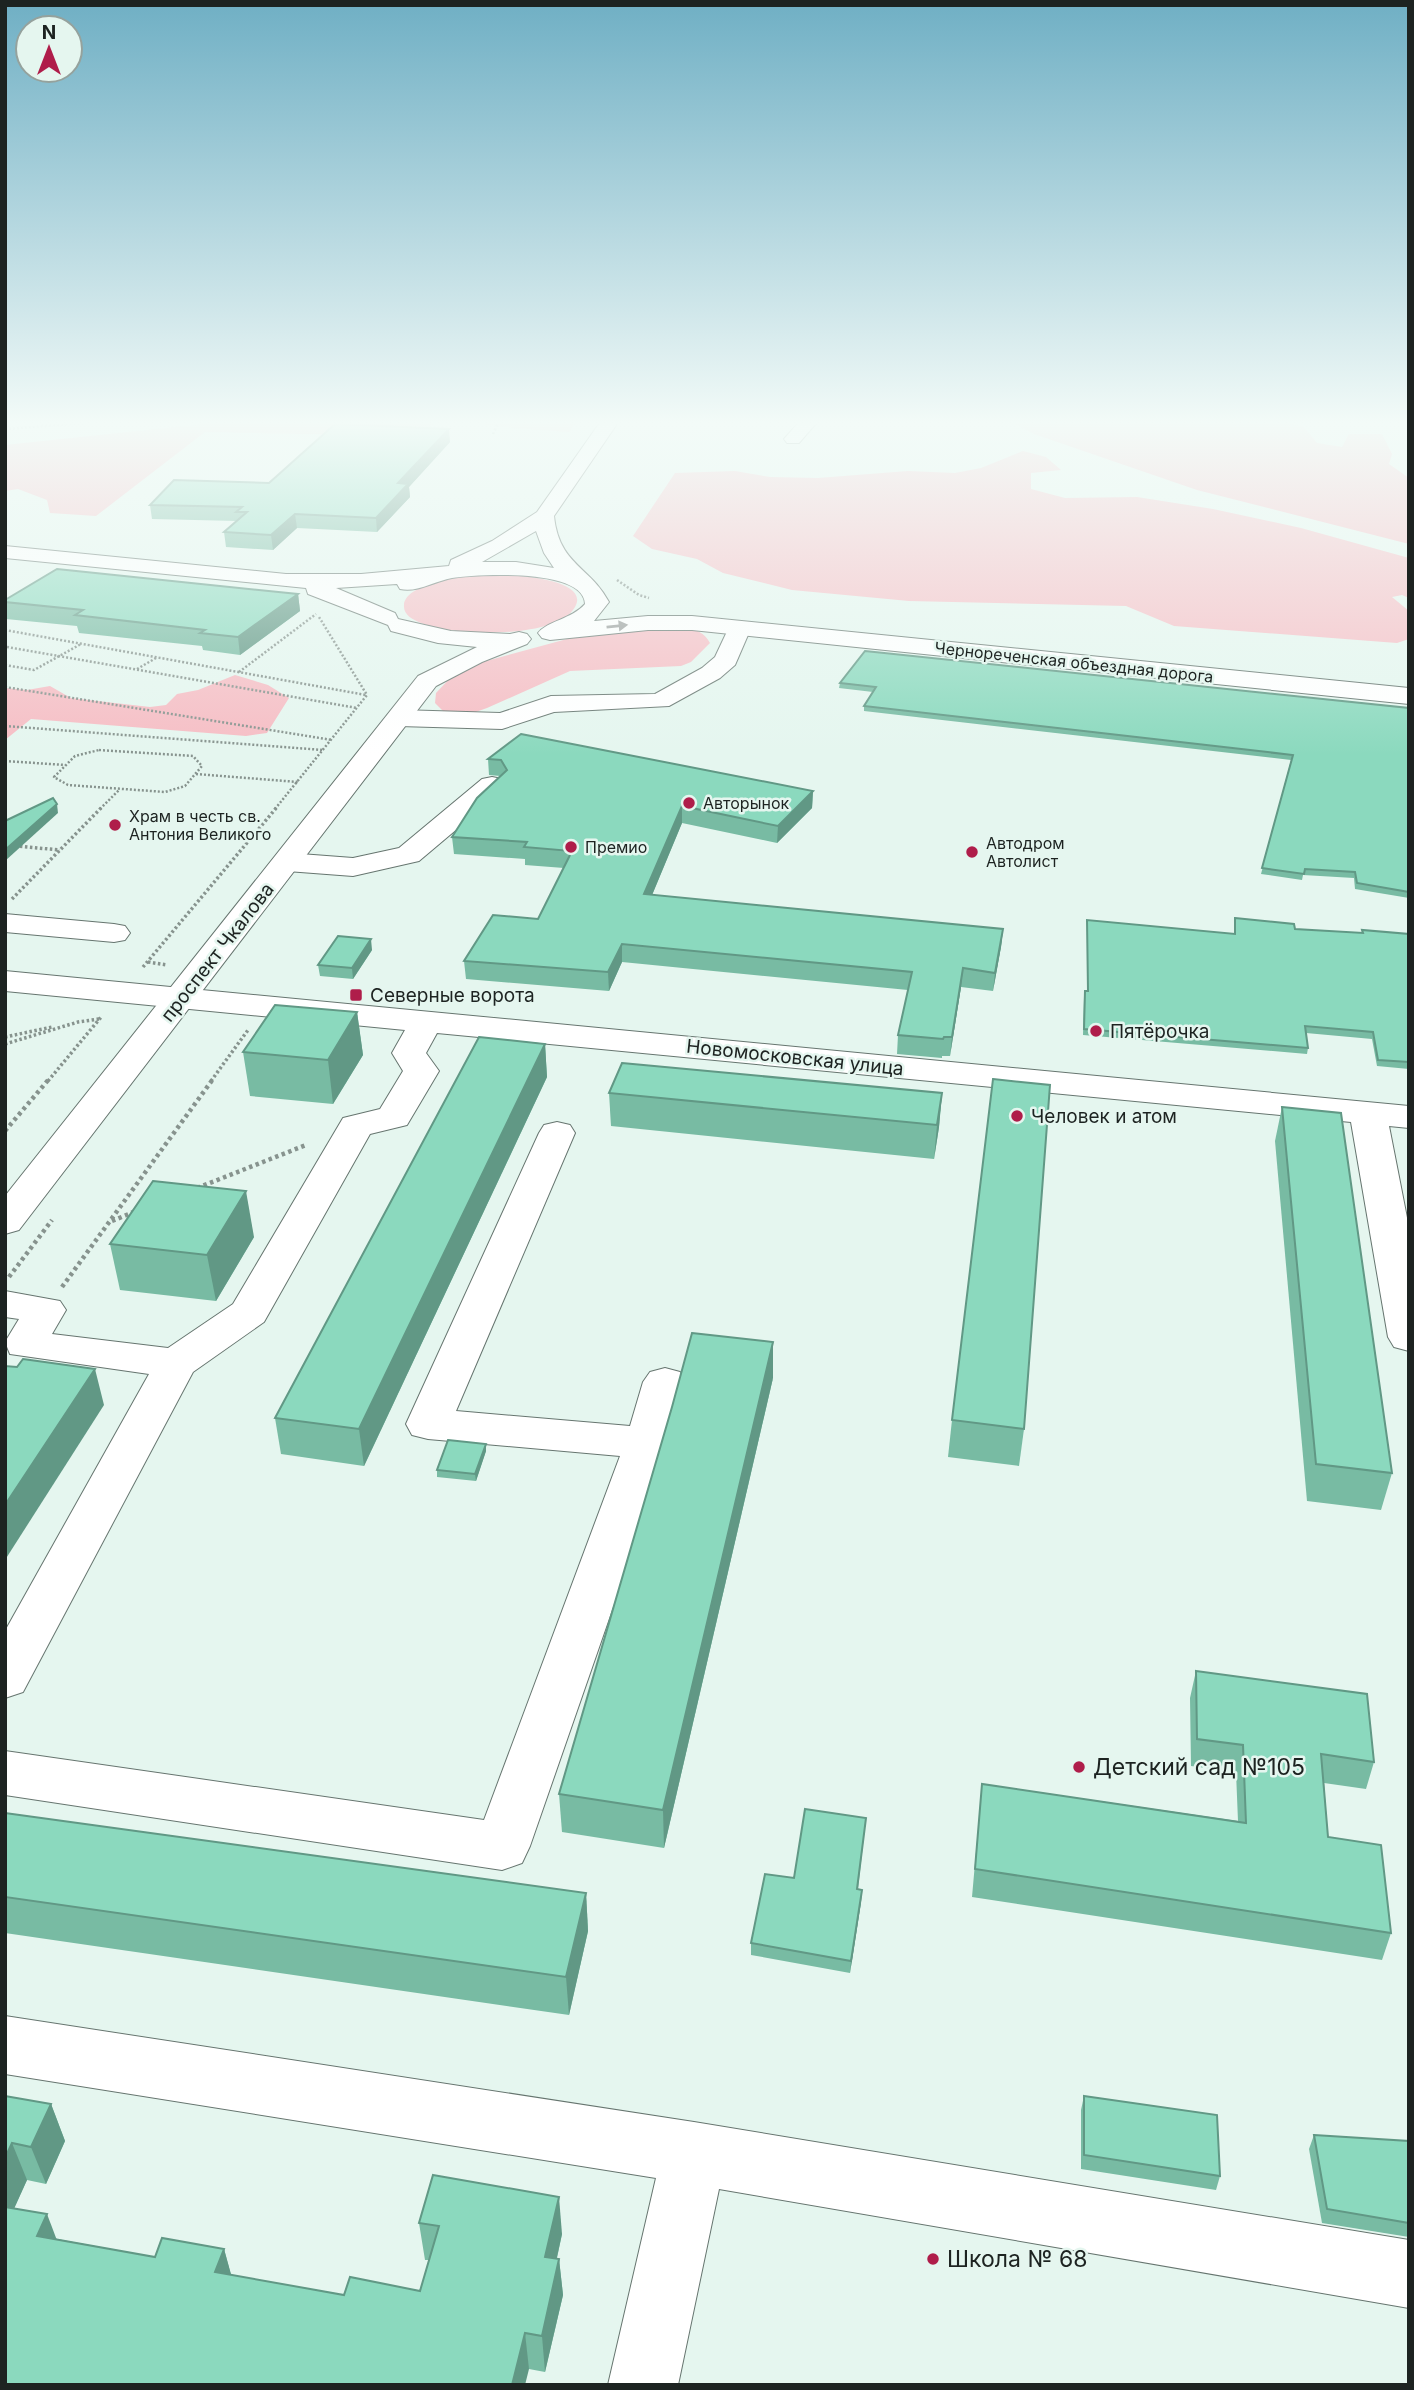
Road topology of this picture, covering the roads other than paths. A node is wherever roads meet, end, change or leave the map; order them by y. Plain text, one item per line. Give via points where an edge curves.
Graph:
1 (518, 533) edge
2 (546, 533) edge
3 (5, 552) edge
4 (438, 574) junction
5 (286, 581) junction
6 (594, 582) junction
7 (393, 622) junction
8 (692, 623) junction
9 (739, 628) junction
10 (550, 633) junction
11 (519, 639) junction
12 (427, 681) junction
13 (1409, 696) edge
14 (399, 718) junction
15 (492, 785) edge
16 (287, 862) junction
17 (5, 923) edge
18 (114, 933) dead end
19 (5, 981) edge
20 (182, 997) junction
21 (427, 1021) junction
22 (1368, 1113) junction
23 (1409, 1117) edge
24 (557, 1133) dead end
25 (5, 1222) edge
26 (25, 1307) edge
27 (1409, 1337) edge
28 (176, 1363) junction
29 (665, 1382) dead end
30 (647, 1443) junction
31 (5, 1678) edge
32 (5, 1773) edge
33 (5, 2045) edge
34 (694, 2153) junction
35 (1409, 2274) edge
36 (643, 2385) edge

1 - 4 main road
2 - 6 main road via 547,542
3 - 5 main road
4 - 5 main road
4 - 6 main road via 520,568
4 - 7 main road via 400,587 384,602
5 - 7 main road via 340,596
6 - 8 main road
6 - 10 main road via 598,601 592,613
7 - 11 main road via 430,637
7 - 12 main road via 422,657
8 - 9 main road, Чернореченская объездная дорога
10 -> 8 main road
9 - 13 main road, Чернореченская объездная дорога
9 - 14 main road via 726,660 660,701 551,704 502,721
10 - 11 main road
11 - 12 main road
12 - 14 main road, проспект Чкалова
14 - 16 main road, проспект Чкалова
15 - 16 main road via 409,855 353,867
16 - 20 main road, проспект Чкалова
17 - 18 main road
19 - 20 main road, Новомосковская улица
20 - 21 main road, Новомосковская улица
20 - 25 main road, проспект Чкалова
21 - 22 main road, Новомосковская улица
21 - 28 main road via 409,1053 421,1071 394,1117 356,1126 249,1313
22 - 23 main road, Новомосковская улица
22 - 27 main road
24 - 30 main road via 428,1424
26 - 28 main road via 25,1344
28 - 31 main road
29 - 30 main road
30 - 32 main road via 502,1846
33 - 34 main road
34 - 35 main road
34 - 36 main road

